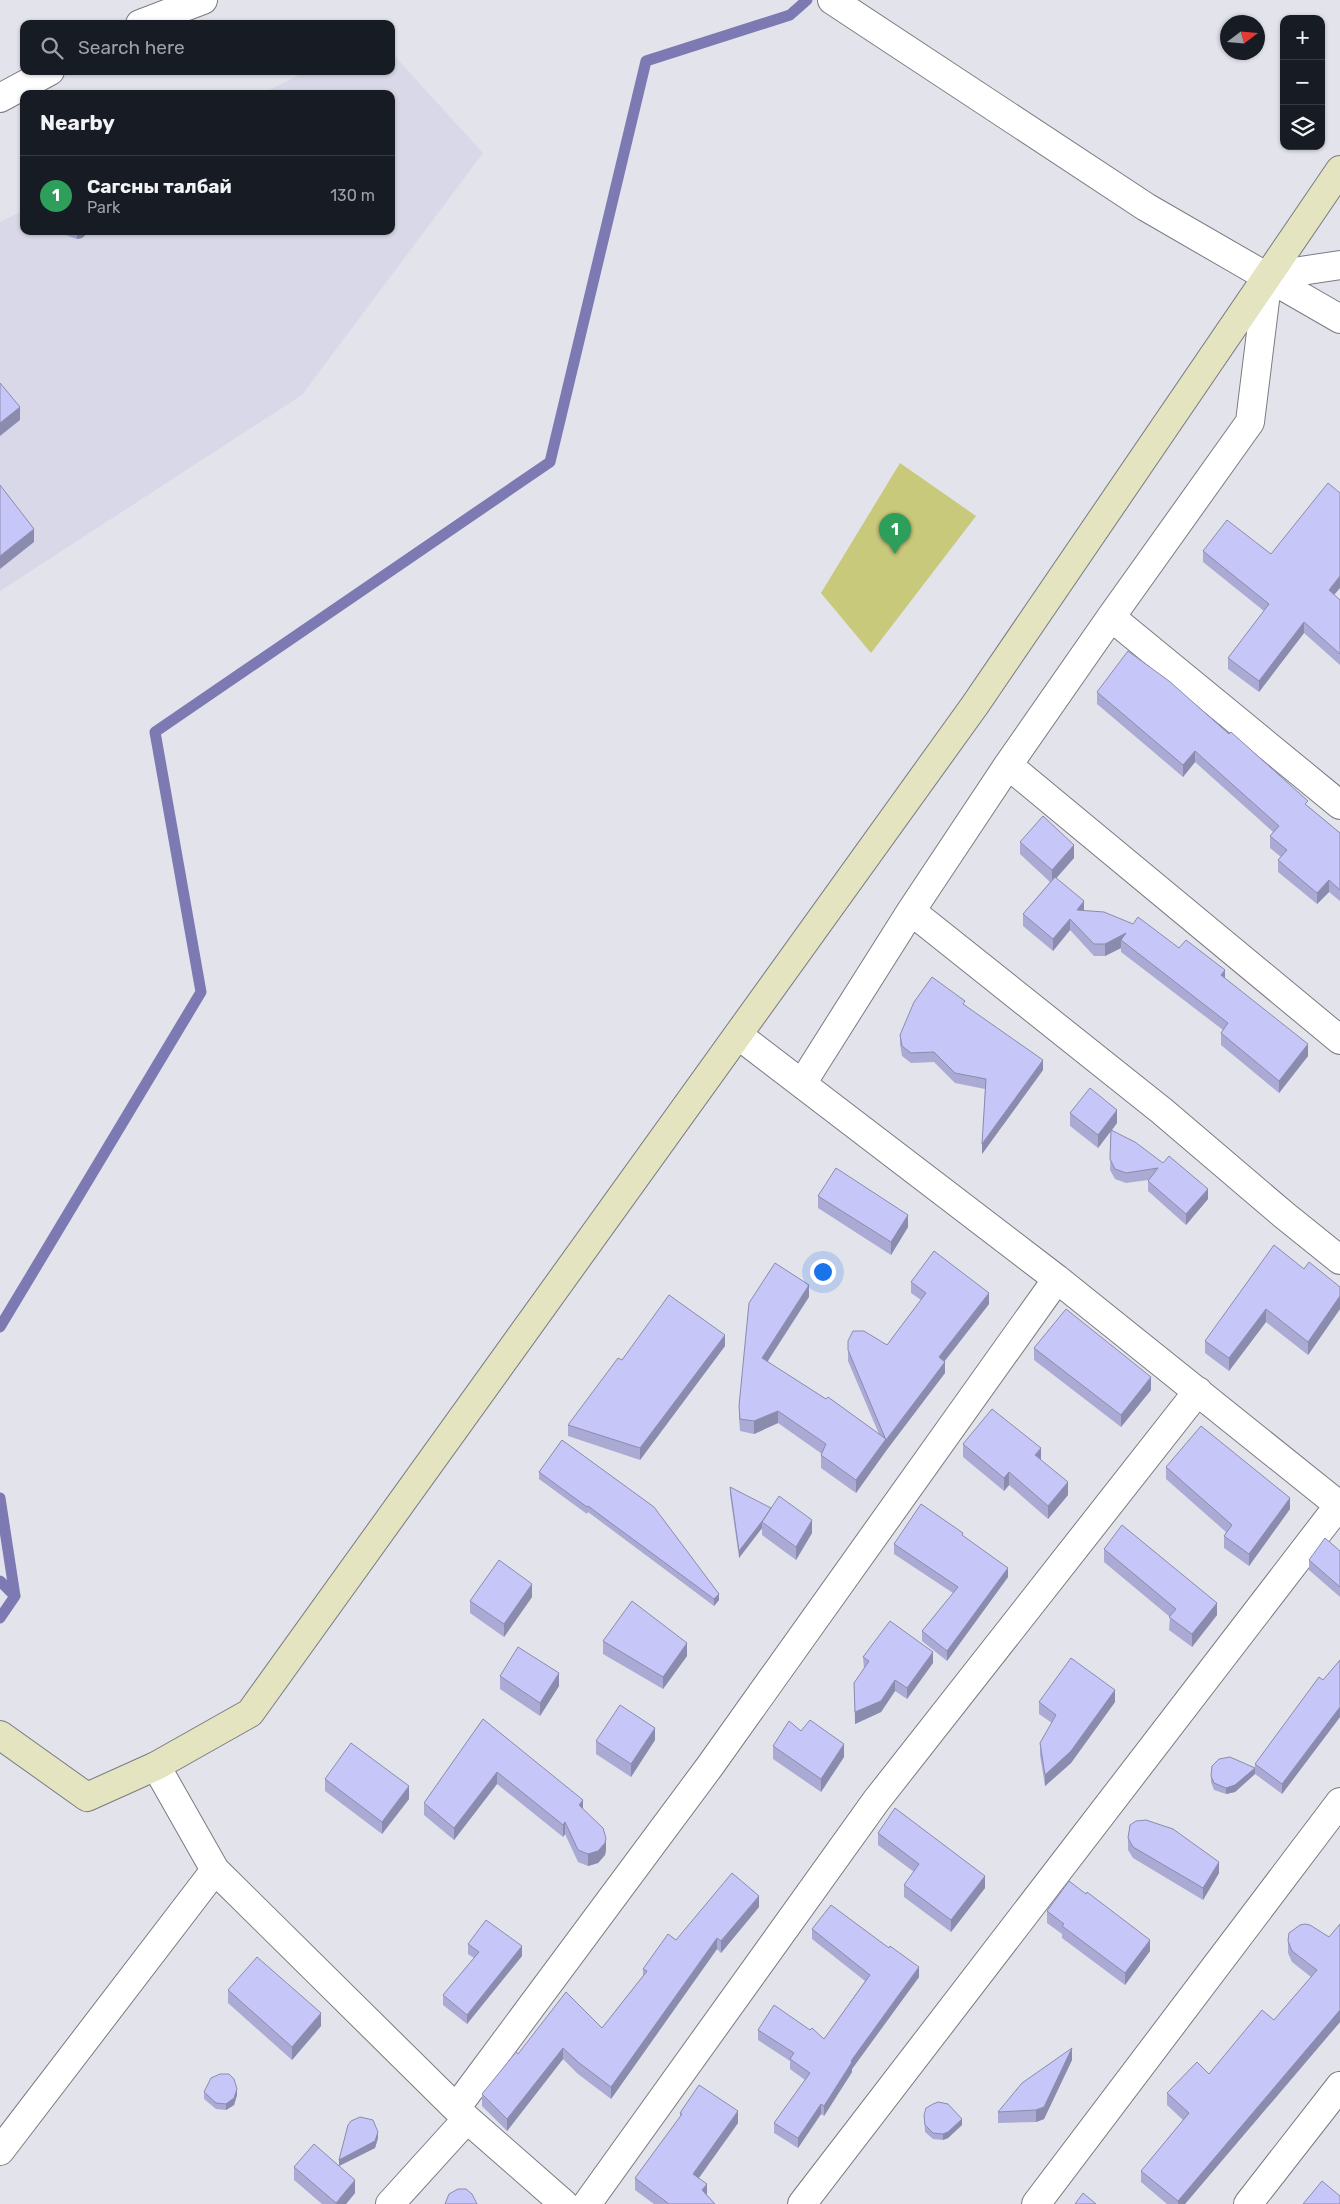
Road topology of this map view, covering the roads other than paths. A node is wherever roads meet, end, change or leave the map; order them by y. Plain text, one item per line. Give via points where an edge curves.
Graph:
1 (203, 0) edge
2 (836, 3) edge
3 (141, 15) edge
4 (43, 75) edge
5 (0, 98) edge
6 (1340, 170) edge
7 (1340, 265) edge
8 (1268, 276) junction
9 (1340, 319) edge
10 (1110, 616) junction
11 (1008, 765) junction
12 (1340, 805) edge
13 (911, 911) junction
14 (738, 1035) junction
15 (1340, 1040) edge
16 (803, 1082) junction
17 (1340, 1260) edge
18 (1057, 1279) junction
19 (1198, 1390) junction
20 (1340, 1506) edge
21 (0, 1735) edge
22 (156, 1766) junction
23 (1340, 1802) edge
24 (215, 1870) junction
25 (1340, 2086) edge
26 (461, 2113) junction
27 (0, 2151) edge
28 (390, 2204) edge
29 (564, 2204) edge
30 (587, 2204) edge
31 (802, 2204) edge
32 (1036, 2204) edge
33 (1248, 2204) edge

1 - 3 street
2 - 8 street via 1146,207
4 - 5 street
6 - 8 street
7 - 8 street
8 - 9 street
8 - 10 street via 1250,422
8 - 14 street via 975,706
10 - 11 street
10 - 12 street
11 - 13 street
11 - 15 street
13 - 16 street
13 - 17 street via 1154,1105
14 - 16 street
14 - 22 street via 250,1713
16 - 18 street
18 - 19 street
18 - 26 street
19 - 20 street
19 - 30 street via 876,1801
20 - 31 street
21 - 22 street via 86,1797
22 - 24 street
23 - 32 street
24 - 26 street
24 - 27 street
25 - 33 street
26 - 28 street
26 - 29 street

